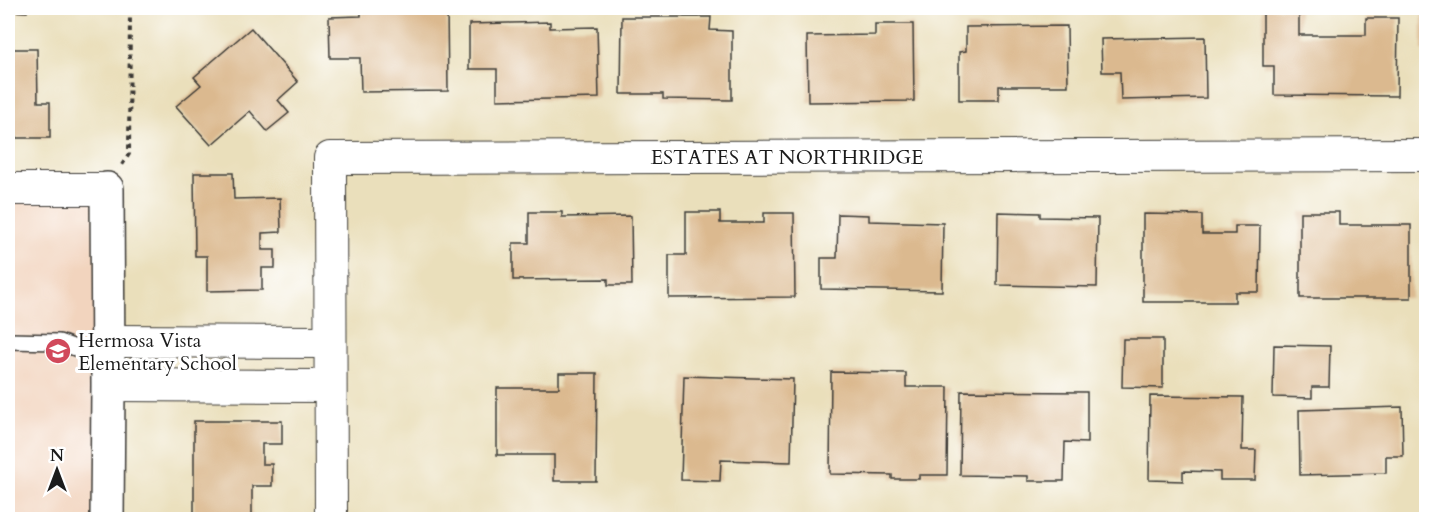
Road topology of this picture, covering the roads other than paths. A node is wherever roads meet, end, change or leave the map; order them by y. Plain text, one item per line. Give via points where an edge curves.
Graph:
1 (1426, 155) edge
2 (8, 189) edge
3 (107, 189) joint
4 (8, 341) edge
5 (238, 342) junction
6 (330, 342) junction
7 (108, 362) junction
8 (238, 385) junction
9 (330, 386) junction
10 (107, 519) edge
11 (331, 519) edge

1 - 6 street, ESTATES AT NORTHRIDGE via 330,159
2 - 3 street
3 - 7 street
4 - 7 lane via 59,342
5 - 6 street
5 - 7 street
5 - 8 street
6 - 9 street, ESTATES AT NORTHRIDGE
7 - 8 street
7 - 10 street
8 - 9 street
9 - 11 street, ESTATES AT NORTHRIDGE

